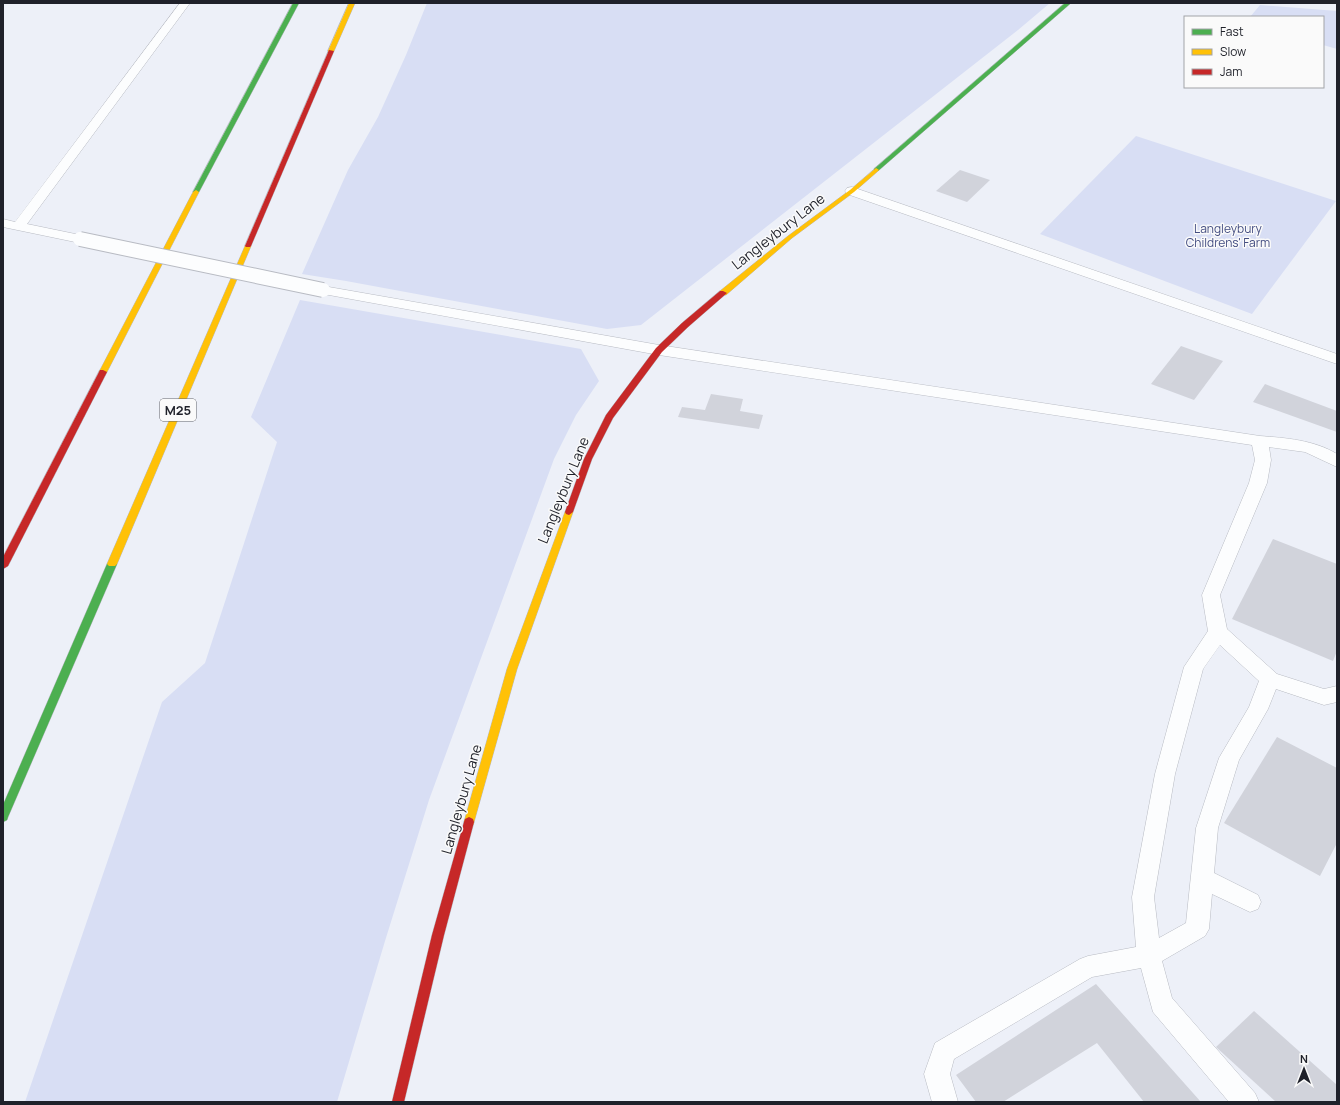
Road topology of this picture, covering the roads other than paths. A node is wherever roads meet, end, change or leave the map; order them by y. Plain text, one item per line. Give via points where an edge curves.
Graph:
1 (185, 3) edge
2 (296, 3) edge
3 (352, 3) edge
4 (1068, 3) edge
5 (852, 191) junction
6 (3, 223) edge
7 (19, 226) junction
8 (659, 350) junction
9 (1337, 359) edge
10 (1260, 441) junction
11 (1337, 461) edge
12 (3, 566) edge
13 (1218, 632) junction
14 (1270, 679) junction
15 (1337, 694) edge
16 (3, 817) edge
17 (1202, 878) junction
18 (1250, 902) dead end
19 (1149, 956) junction
20 (398, 1102) edge
21 (945, 1102) edge
22 (1246, 1102) edge

1 - 7 lane
2 - 12 main road
3 - 16 main road, M25
4 - 5 main road, Langleybury Lane
5 - 8 main road, Langleybury Lane via 722,293
5 - 9 lane
6 - 7 lane
7 - 8 lane, bridge via 323,290
8 - 10 lane
8 - 20 main road, Langleybury Lane via 609,417 588,459 512,668 438,935
10 - 11 lane via 1298,445 1329,455
10 - 13 lane via 1262,460 1258,483 1211,595
13 - 14 lane
13 - 19 lane via 1194,667 1165,774 1143,897
14 - 15 lane via 1324,697
14 - 17 lane via 1258,709 1229,758 1207,828
17 - 18 lane
17 - 19 lane via 1197,929
19 - 21 lane via 1088,967 944,1051 937,1074
19 - 22 lane via 1162,1004

